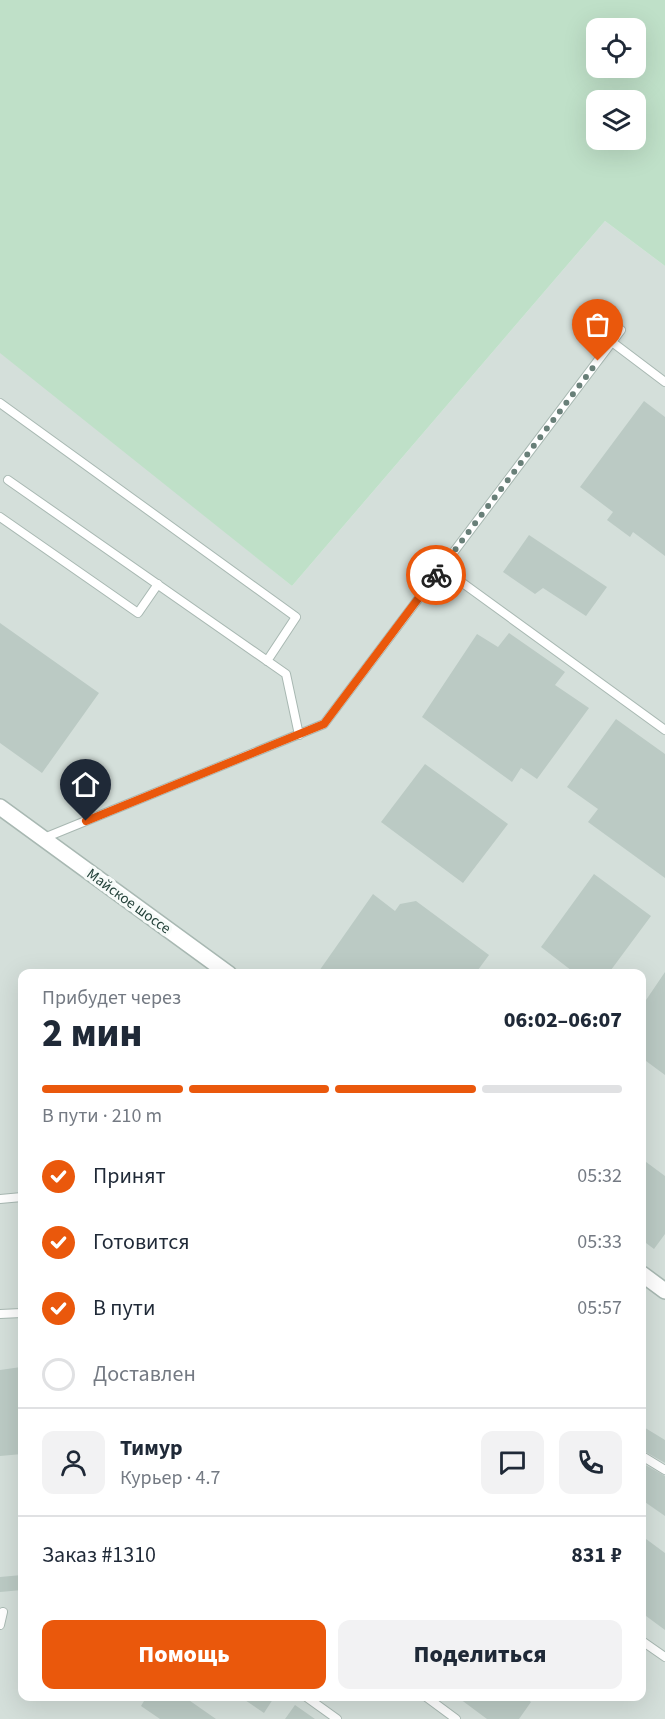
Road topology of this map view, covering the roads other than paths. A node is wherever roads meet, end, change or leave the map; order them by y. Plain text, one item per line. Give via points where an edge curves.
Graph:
1 (621, 330) dead end
2 (612, 342) junction
3 (665, 382) edge
4 (0, 404) edge
5 (8, 480) dead end
6 (0, 517) edge
7 (442, 568) junction
8 (158, 584) junction
9 (267, 661) junction
10 (665, 730) edge
11 (299, 735) junction
12 (0, 807) edge
13 (43, 838) junction
14 (222, 969) edge
15 (18, 1197) edge
16 (0, 1199) edge
17 (646, 1277) edge
18 (665, 1291) edge
19 (18, 1313) edge
20 (0, 1314) edge
21 (646, 1458) edge
22 (665, 1470) edge
23 (3, 1612) dead end
24 (0, 1625) edge
25 (646, 1644) edge
26 (665, 1657) edge
27 (312, 1701) edge
28 (432, 1701) edge
29 (336, 1719) edge
30 (456, 1719) edge

1 - 2 lane
2 - 3 lane
2 - 7 lane
4 - 9 lane via 296,617
5 - 8 lane
6 - 8 lane via 138,613
7 - 10 lane
7 - 11 lane via 324,724
8 - 9 lane
9 - 11 lane via 286,674
11 - 13 lane
12 - 13 street, Майское шоссе
13 - 14 street, Майское шоссе
15 - 16 lane
17 - 18 street
19 - 20 lane
21 - 22 lane
23 - 24 lane
25 - 26 lane
27 - 29 lane
28 - 30 lane

